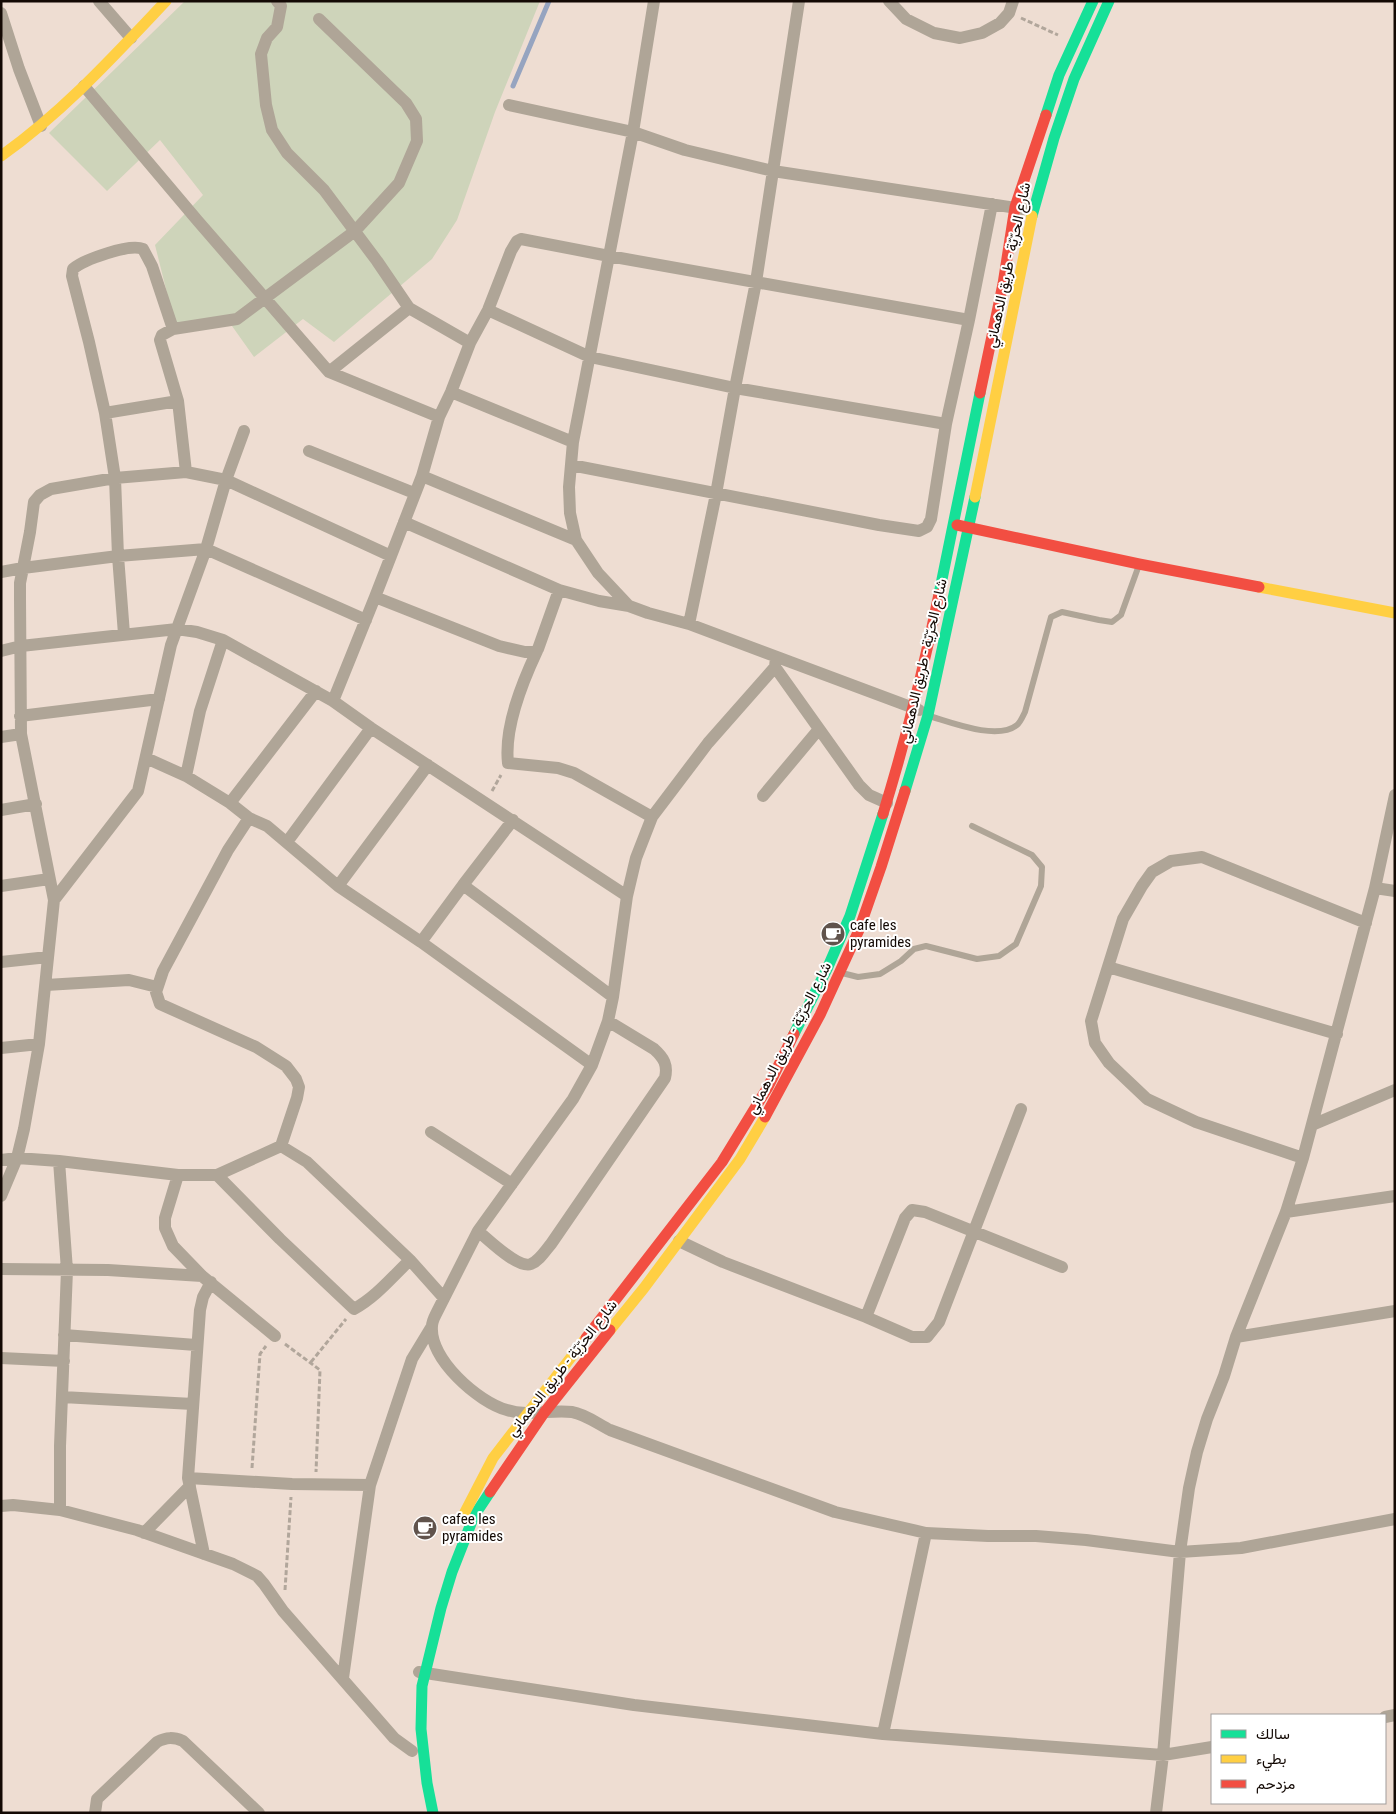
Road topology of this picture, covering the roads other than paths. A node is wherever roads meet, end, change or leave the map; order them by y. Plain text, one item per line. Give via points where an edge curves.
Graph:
1 (99, 1) edge
2 (166, 1) edge
3 (277, 1) edge
4 (654, 1) edge
5 (799, 1) edge
6 (889, 1) edge
7 (1109, 1) edge
8 (1091, 2) edge
9 (1011, 7) edge
10 (1, 13) edge
11 (319, 19) dead end
12 (131, 38) junction
13 (84, 86) junction
14 (509, 105) dead end
15 (41, 126) junction
16 (633, 132) junction
17 (2, 153) edge
18 (773, 171) junction
19 (992, 204) junction
20 (1015, 207) junction
21 (1033, 211) junction
22 (355, 231) junction
23 (609, 256) junction
24 (756, 282) junction
25 (266, 299) junction
26 (409, 308) junction
27 (488, 310) junction
28 (970, 320) junction
29 (173, 329) junction
30 (470, 343) junction
31 (590, 357) junction
32 (329, 372) junction
33 (735, 388) junction
34 (452, 392) junction
35 (178, 401) junction
36 (105, 413) junction
37 (439, 417) junction
38 (946, 424) junction
39 (244, 431) dead end
40 (573, 442) junction
41 (309, 451) dead end
42 (572, 465) junction
43 (186, 472) junction
44 (422, 476) junction
45 (115, 478) junction
46 (226, 480) junction
47 (414, 493) junction
48 (716, 494) junction
49 (404, 522) junction
50 (953, 524) junction
51 (969, 527) junction
52 (576, 540) junction
53 (206, 549) junction
54 (118, 556) junction
55 (391, 556) junction
56 (1139, 564) junction
57 (23, 568) junction
58 (1, 572) edge
59 (559, 590) junction
60 (375, 597) junction
61 (629, 606) junction
62 (1395, 613) edge
63 (366, 620) junction
64 (689, 624) junction
65 (177, 629) junction
66 (124, 634) junction
67 (223, 640) junction
68 (21, 646) junction
69 (1, 651) edge
70 (536, 651) junction
71 (775, 662) junction
72 (316, 691) junction
73 (159, 700) junction
74 (332, 701) junction
75 (912, 707) junction
76 (928, 715) junction
77 (20, 716) junction
78 (371, 728) junction
79 (818, 730) junction
80 (21, 734) junction
81 (1, 737) edge
82 (146, 758) junction
83 (428, 765) junction
84 (186, 776) junction
85 (1395, 795) edge
86 (763, 796) dead end
87 (230, 803) junction
88 (887, 803) junction
89 (36, 804) junction
90 (1, 810) edge
91 (249, 818) junction
92 (652, 818) junction
93 (513, 820) junction
94 (972, 826) dead end
95 (287, 842) junction
96 (50, 879) junction
97 (463, 885) junction
98 (1, 886) edge
99 (338, 886) junction
100 (1375, 888) junction
101 (1395, 891) edge
102 (627, 896) junction
103 (54, 900) junction
104 (1366, 923) junction
105 (420, 942) junction
106 (48, 957) junction
107 (1, 962) edge
108 (1108, 966) junction
109 (827, 969) junction
110 (840, 973) junction
111 (46, 984) junction
112 (157, 987) junction
113 (613, 996) junction
114 (608, 1021) junction
115 (1337, 1034) junction
116 (39, 1044) junction
117 (1, 1048) edge
118 (592, 1066) junction
119 (1395, 1090) edge
120 (1021, 1108) dead end
121 (1312, 1125) junction
122 (431, 1132) dead end
123 (281, 1146) junction
124 (16, 1158) junction
125 (1303, 1158) junction
126 (1, 1160) edge
127 (59, 1161) junction
128 (178, 1175) junction
129 (217, 1175) junction
130 (512, 1184) junction
131 (1, 1196) edge
132 (1395, 1196) edge
133 (1286, 1212) junction
134 (974, 1230) junction
135 (478, 1231) junction
136 (679, 1241) junction
137 (410, 1260) junction
138 (1062, 1267) dead end
139 (1, 1269) edge
140 (67, 1270) junction
141 (206, 1279) junction
142 (444, 1297) junction
143 (1395, 1311) edge
144 (866, 1317) junction
145 (432, 1326) junction
146 (64, 1335) junction
147 (275, 1336) road end
148 (1236, 1337) junction
149 (196, 1345) junction
150 (1, 1358) edge
151 (64, 1361) junction
152 (62, 1397) junction
153 (193, 1404) junction
154 (528, 1413) junction
155 (544, 1413) junction
156 (189, 1482) junction
157 (370, 1485) junction
158 (1, 1506) edge
159 (60, 1510) junction
160 (1395, 1519) edge
161 (458, 1525) dead end
162 (144, 1533) junction
163 (926, 1533) junction
164 (453, 1539) dead end
165 (1180, 1552) junction
166 (204, 1554) junction
167 (421, 1672) junction
168 (343, 1678) junction
169 (883, 1734) junction
170 (1211, 1747) edge
171 (412, 1751) junction
172 (1163, 1756) junction
173 (95, 1813) edge
174 (259, 1813) edge
175 (424, 1813) edge
176 (433, 1813) edge
177 (1156, 1813) edge

1 - 12 street
2 - 12 main road
3 - 22 street via 281,6 277,27 267,38 261,54 272,130
4 - 16 street
5 - 18 street
6 - 9 street via 906,19 934,34 960,38 982,33 1000,23
7 - 21 main road, شارع الحرّيّة - طريق الدهماني via 1074,79
8 - 20 main road, شارع الحرّيّة - طريق الدهماني via 1059,75
10 - 15 street
11 - 22 street via 406,103 416,119 417,141 399,183
12 - 13 main road
13 - 15 main road
13 - 25 street
14 - 16 street
15 - 17 main road
16 - 18 street via 685,150
16 - 23 street
18 - 19 street
18 - 24 street
19 - 20 street
19 - 28 street
20 - 21 street
20 - 50 main road, شارع الحرّيّة - طريق الدهماني via 1003,284
21 - 51 main road, شارع الحرّيّة - طريق الدهماني
22 - 25 street
22 - 26 street
23 - 24 street
23 - 27 street via 521,239 511,252
23 - 31 street
24 - 28 street
24 - 33 street
25 - 29 street via 237,319
25 - 32 street
26 - 30 street
26 - 32 street
27 - 30 street
27 - 31 street
28 - 38 street
29 - 35 street via 160,340
29 - 36 street via 143,249 136,246 96,257 79,263 73,269
30 - 34 street
31 - 33 street
31 - 40 street
32 - 37 street
33 - 38 street
33 - 48 street
34 - 37 street
34 - 40 street
35 - 36 street
35 - 43 street
36 - 45 street
37 - 44 street
38 - 48 street via 931,519 927,527 919,531
39 - 46 street
40 - 42 street
41 - 47 street
42 - 48 street
42 - 52 street via 570,513
43 - 45 street
43 - 46 street
44 - 47 street
44 - 52 street
45 - 54 street
45 - 57 street via 40,494 34,502
46 - 53 street
46 - 55 street
47 - 49 street
48 - 64 street
49 - 55 street
49 - 59 street
50 - 51 main road
50 - 75 main road, شارع الحرّيّة - طريق الدهماني
51 - 56 main road
51 - 76 main road, شارع الحرّيّة - طريق الدهماني
52 - 61 street via 598,573
53 - 54 street
53 - 63 street
53 - 65 street
54 - 57 street
54 - 66 street
55 - 60 street
56 - 62 main road
56 - 76 lane via 1121,615 1112,622 1062,612 1051,617 1025,712 1017,725 1005,730 983,731
57 - 58 street
57 - 68 street via 20,583
59 - 61 street
59 - 70 street
60 - 63 street
60 - 70 street via 499,646
61 - 64 street
63 - 74 street
64 - 71 street
65 - 66 street
65 - 67 street
65 - 73 street
66 - 68 street
67 - 72 street
67 - 84 street via 200,711
68 - 69 street
68 - 77 street
70 - 92 street via 520,688 506,748 508,763 574,772
71 - 75 street
71 - 79 street
71 - 92 street via 708,742
72 - 74 street
72 - 87 street
73 - 77 street
73 - 82 street
74 - 78 street
75 - 76 street
75 - 88 main road, شارع الحرّيّة - طريق الدهماني
76 - 110 main road, شارع الحرّيّة - طريق الدهماني via 882,867
77 - 80 street
78 - 83 street
78 - 95 street
79 - 86 street
79 - 88 street via 859,785 869,795
80 - 81 street
80 - 89 street
82 - 84 street
82 - 103 street via 138,791
83 - 93 street
83 - 99 street
84 - 87 street
85 - 100 street
87 - 91 street
88 - 109 main road, شارع الحرّيّة - طريق الدهماني via 850,916
89 - 90 street
89 - 96 street
91 - 95 street via 267,826
91 - 112 street via 228,850
92 - 102 street via 636,858
93 - 97 street
93 - 102 street
94 - 110 lane via 1032,855 1042,867 1041,886 1016,944 1000,956 977,959 926,946 914,949 880,974 858,977
95 - 99 street
96 - 98 street
96 - 103 street
97 - 105 street
97 - 113 street
99 - 105 street
100 - 101 street
100 - 104 street
102 - 113 street
103 - 106 street
104 - 108 street via 1202,857 1171,860 1152,872 1142,886 1124,919
104 - 115 street
105 - 118 street
106 - 107 street
106 - 111 street
108 - 115 street
108 - 125 street via 1091,1021 1095,1043 1109,1063 1147,1099 1196,1122
109 - 110 lane
109 - 154 main road, شارع الحرّيّة - طريق الدهماني via 768,1087 722,1162
110 - 136 main road, شارع الحرّيّة - طريق الدهماني via 740,1160
111 - 112 street via 129,980
111 - 116 street
112 - 123 street via 160,1004 256,1047 286,1066 296,1078 299,1087 297,1098
113 - 114 street
114 - 118 street
114 - 135 street via 661,1055 667,1070 665,1078 551,1244 534,1263 528,1265 514,1260
115 - 121 street
116 - 117 street
116 - 124 street
118 - 130 street via 573,1099
119 - 121 street
120 - 134 street
121 - 125 street
122 - 130 street
123 - 129 street
123 - 137 street via 307,1162
124 - 126 street
124 - 127 street
124 - 131 street
125 - 133 street
127 - 128 street
127 - 140 street
128 - 129 street
128 - 141 street via 167,1207 165,1228 173,1246
129 - 137 street via 354,1308 368,1302
130 - 135 street
132 - 133 street
133 - 148 street
134 - 138 street
134 - 144 street via 912,1210 905,1218
134 - 144 street via 938,1322 927,1337 912,1337
135 - 142 street
136 - 144 street via 723,1262
136 - 155 main road, شارع الحرّيّة - طريق الدهماني
137 - 142 street
139 - 140 street
140 - 141 street via 108,1270
140 - 146 street
141 - 147 street
141 - 149 street
142 - 145 street
143 - 148 street
145 - 154 street via 439,1353 480,1398 508,1411
145 - 157 street via 412,1359
146 - 149 street
146 - 151 street
148 - 165 street via 1197,1452
149 - 153 street
150 - 151 street
151 - 152 street
152 - 153 street
152 - 159 street
153 - 156 street
154 - 155 street
154 - 161 main road, شارع الحرّيّة - طريق الدهماني via 493,1458
155 - 163 street via 575,1412 610,1430 835,1512
155 - 167 main road, شارع الحرّيّة - طريق الدهماني via 474,1516
156 - 157 street
156 - 162 street
156 - 166 street
157 - 168 street
158 - 159 street
159 - 162 street
160 - 165 street via 1241,1548
162 - 166 street
163 - 165 street via 1036,1536
163 - 169 street
164 - 167 main road, شارع الحرّيّة - طريق الدهماني via 431,1609
165 - 172 street
166 - 168 street via 257,1576 283,1611
167 - 169 street via 634,1704
167 - 171 main road, شارع الحرّيّة - طريق الدهماني via 411,1710
167 - 176 main road, شارع الحرّيّة - طريق الدهماني via 421,1729
168 - 171 street via 394,1738
169 - 172 street
170 - 172 street
171 - 175 main road, شارع الحرّيّة - طريق الدهماني
172 - 177 street
173 - 174 street via 97,1799 157,1742 174,1738 183,1741

